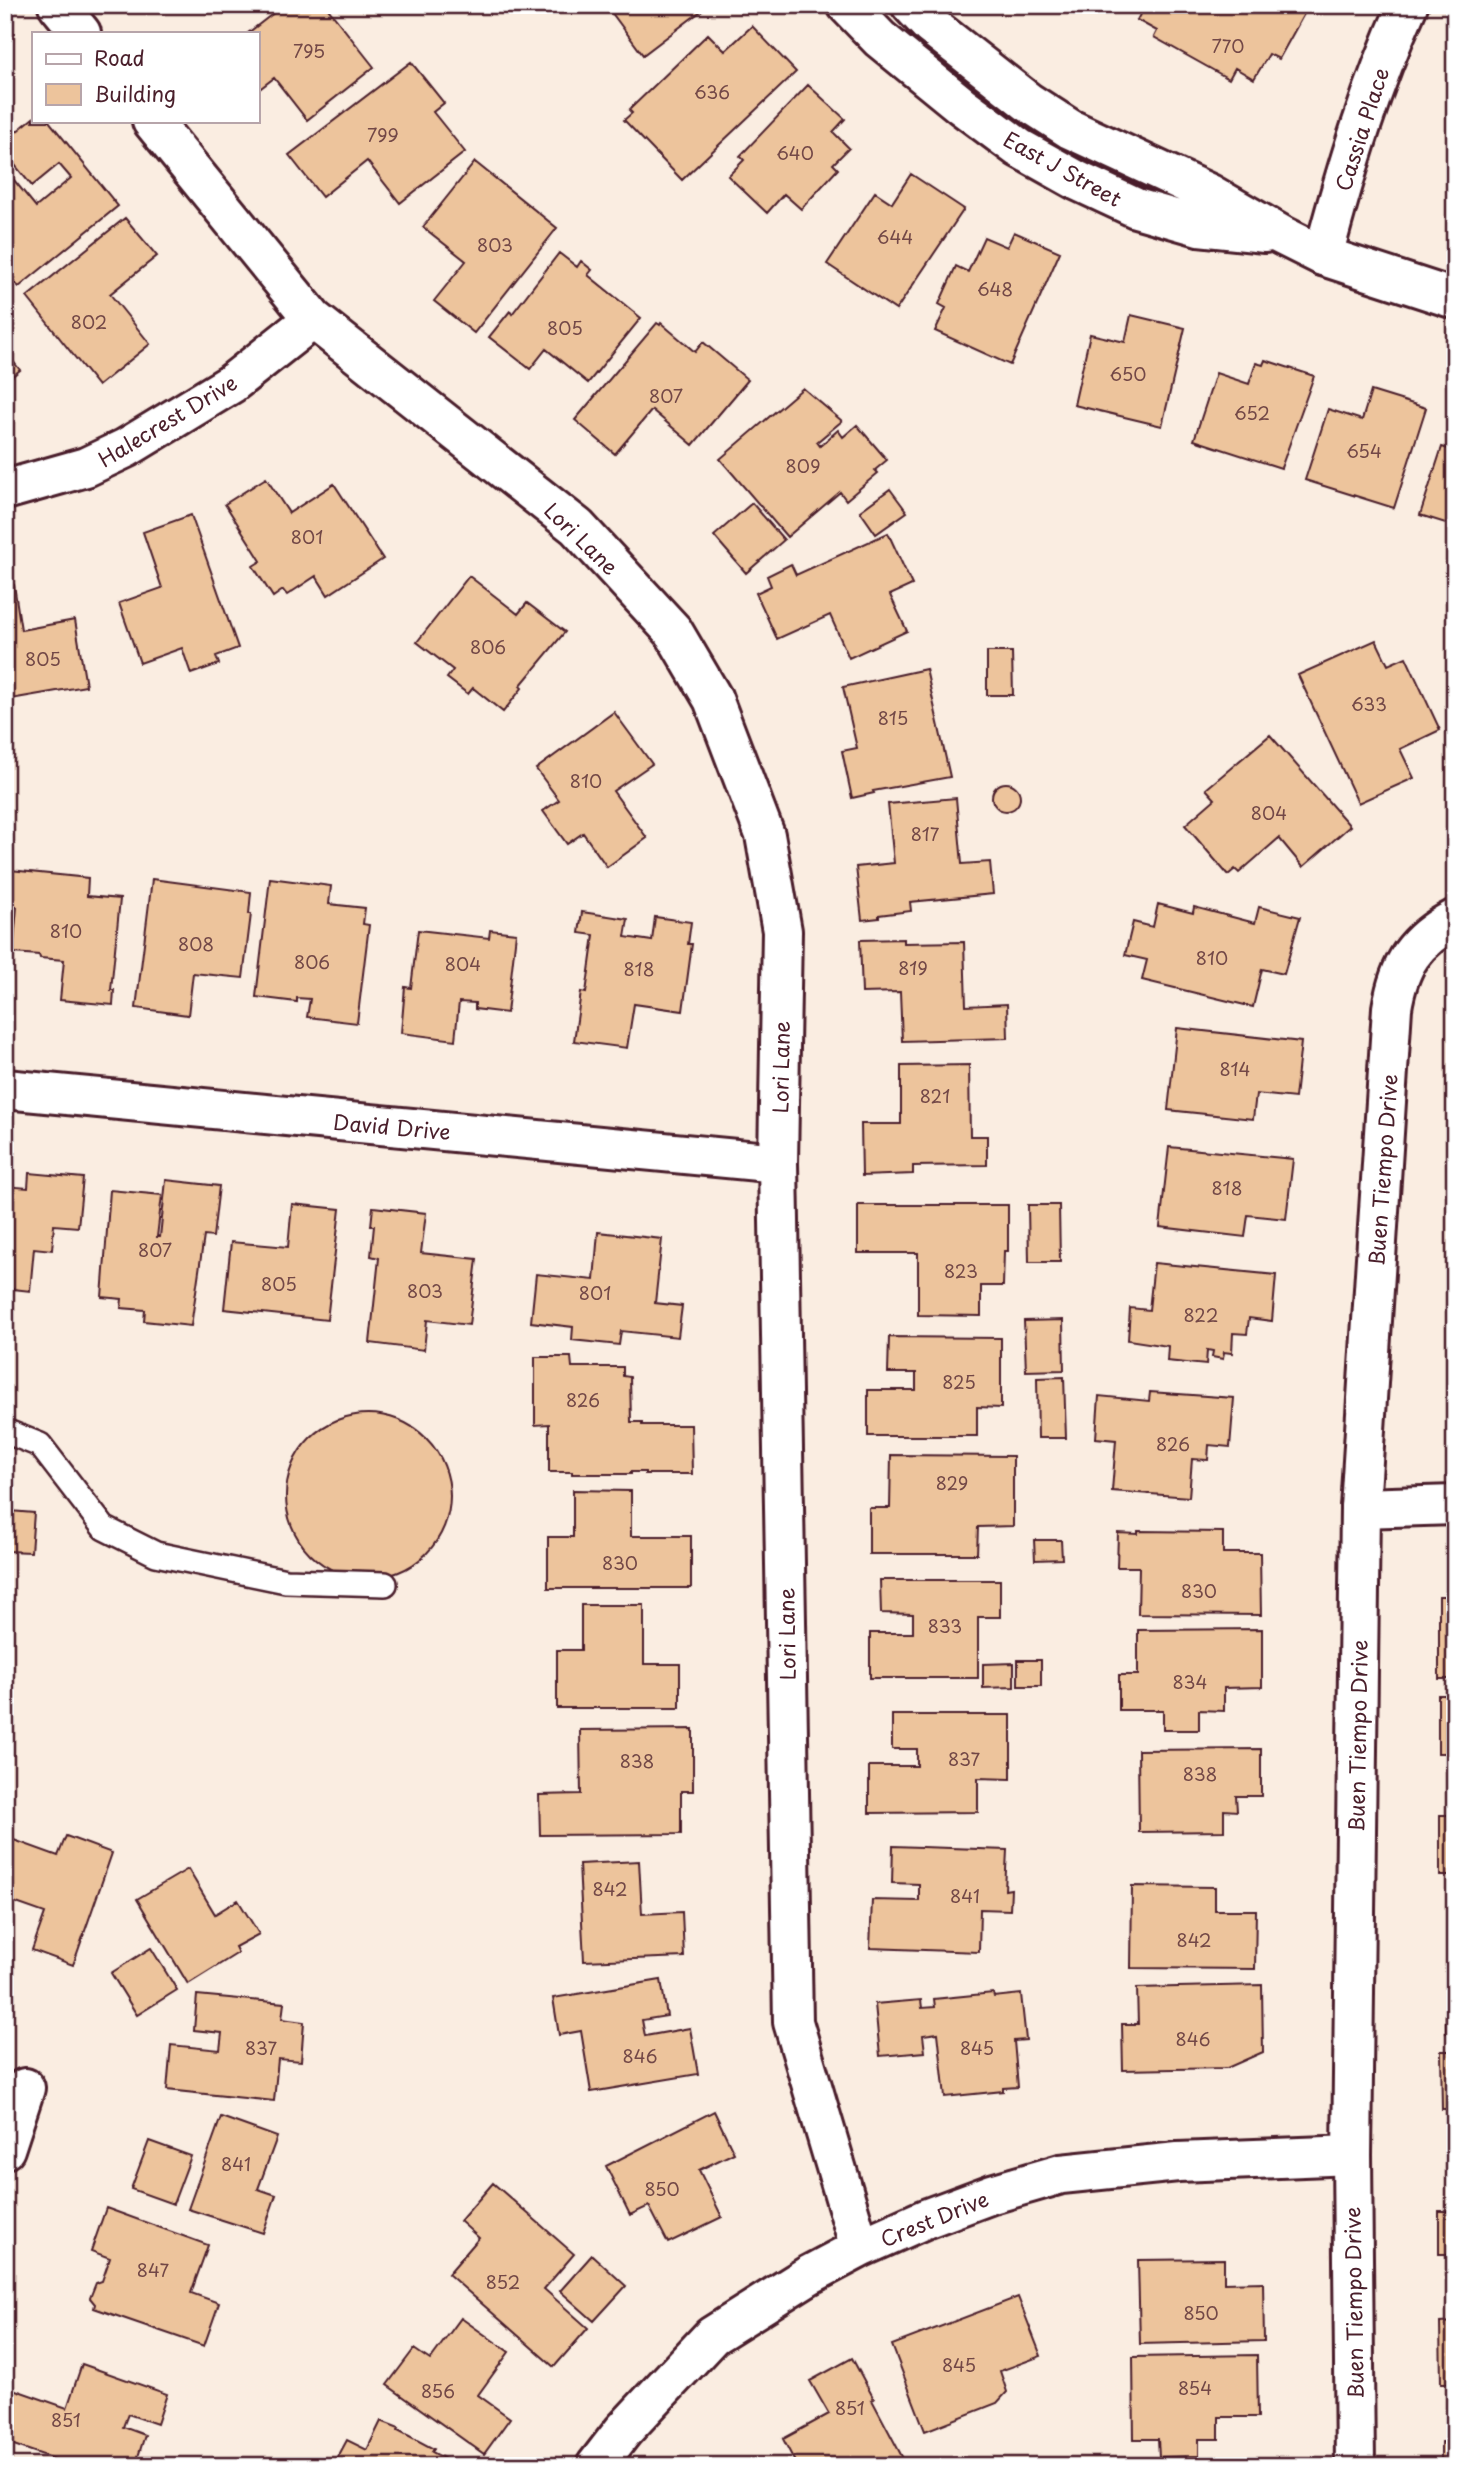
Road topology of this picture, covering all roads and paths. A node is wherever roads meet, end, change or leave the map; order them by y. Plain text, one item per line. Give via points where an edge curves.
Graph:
1 (58, 5) edge
2 (847, 5) edge
3 (911, 5) edge
4 (1408, 5) edge
5 (79, 32) edge
6 (153, 122) edge
7 (1281, 235) junction
8 (1323, 256) junction
9 (1455, 299) edge
10 (313, 319) junction
11 (5, 489) edge
12 (1455, 919) edge
13 (5, 1089) edge
14 (778, 1163) junction
15 (5, 1431) edge
16 (1455, 1505) edge
17 (1360, 1508) junction
18 (385, 1584) dead end
19 (25, 2088) dead end
20 (5, 2149) edge
21 (1352, 2155) junction
22 (860, 2248) junction
23 (596, 2466) edge
24 (1355, 2466) edge

1 - 5 street
2 - 7 street, East J Street via 880,39 961,105 1019,148 1078,181 1136,208 1199,226
3 - 7 street, East J Street via 1028,102 1070,129 1202,190
4 - 8 street, Cassia Place via 1362,120
6 - 10 street, Lori Lane
7 - 8 street, East J Street
8 - 9 street, East J Street
10 - 11 street, Halecrest Drive via 231,384 126,448 86,467
10 - 14 street, Lori Lane via 577,527 673,631 713,699 765,835 782,931
12 - 17 street, Buen Tiempo Drive via 1419,944 1396,985 1392,1008
13 - 14 street, David Drive
14 - 22 street, Lori Lane via 793,2022
15 - 18 lane via 40,1445 104,1528 156,1554 286,1581
16 - 17 street
17 - 21 street, Buen Tiempo Drive
19 - 20 street
21 - 22 street, Crest Drive via 1178,2162 1061,2174 970,2202
21 - 24 street, Buen Tiempo Drive
22 - 23 street, Crest Drive via 789,2286 712,2336

